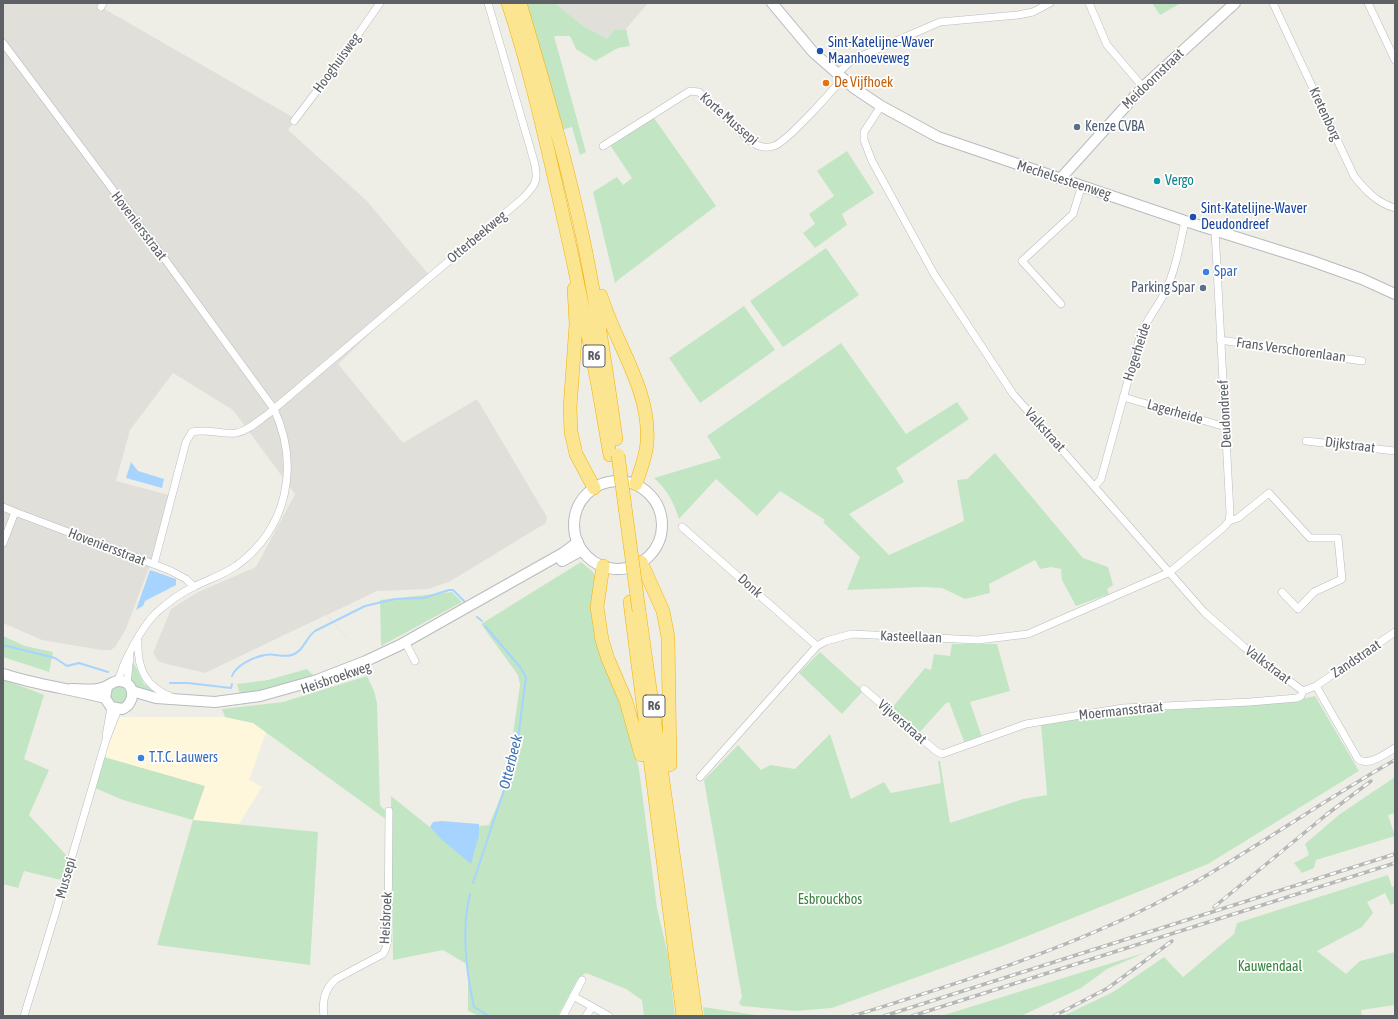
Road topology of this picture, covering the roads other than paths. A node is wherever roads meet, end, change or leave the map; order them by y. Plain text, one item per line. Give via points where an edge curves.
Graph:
1 (380, 3) edge
2 (488, 3) edge
3 (508, 3) edge
4 (520, 3) edge
5 (772, 3) edge
6 (1050, 3) edge
7 (1089, 3) edge
8 (1235, 3) edge
9 (1274, 3) edge
10 (1368, 3) edge
11 (3, 43) edge
12 (1395, 60) edge
13 (840, 76) junction
14 (1143, 87) junction
15 (881, 106) junction
16 (294, 121) dead end
17 (603, 146) dead end
18 (1061, 178) junction
19 (1082, 185) junction
20 (1395, 208) edge
21 (1185, 221) junction
22 (1215, 230) junction
23 (573, 258) junction
24 (589, 267) junction
25 (1395, 294) edge
26 (1061, 304) dead end
27 (1220, 340) junction
28 (1362, 361) dead end
29 (1123, 397) junction
30 (274, 409) junction
31 (1226, 426) junction
32 (1306, 441) dead end
33 (1395, 450) edge
34 (614, 455) junction
35 (636, 484) junction
36 (1095, 486) junction
37 (594, 488) junction
38 (3, 508) edge
39 (15, 512) junction
40 (1229, 521) junction
41 (682, 527) dead end
42 (3, 543) edge
43 (580, 546) junction
44 (642, 562) junction
45 (154, 564) junction
46 (603, 566) junction
47 (1170, 572) junction
48 (194, 587) junction
49 (1282, 592) dead end
50 (1395, 632) edge
51 (138, 639) junction
52 (407, 645) junction
53 (817, 646) junction
54 (130, 654) junction
55 (415, 661) dead end
56 (3, 674) edge
57 (117, 681) junction
58 (1316, 686) junction
59 (107, 687) junction
60 (71, 689) junction
61 (864, 689) dead end
62 (1303, 691) junction
63 (130, 692) junction
64 (105, 698) junction
65 (181, 701) junction
66 (115, 708) junction
67 (1395, 748) edge
68 (940, 753) joint
69 (700, 777) dead end
70 (653, 791) junction
71 (667, 801) junction
72 (389, 811) dead end
73 (582, 980) dead end
74 (573, 996) junction
75 (592, 1007) junction
76 (24, 1016) edge
77 (324, 1016) edge
78 (563, 1016) edge
79 (586, 1016) edge
80 (609, 1016) edge
81 (683, 1016) edge
82 (696, 1016) edge

1 - 16 street, Hooghuisweg
2 - 30 street, Otterbeekweg via 536,167 536,181 533,187
3 - 23 highway, R6 via 528,70
4 - 24 highway, R6 via 557,131
5 - 13 main road, Mechelsesteenweg via 813,52
6 - 13 street, Korte Mussepi via 1033,12 1018,15 940,22 852,60
7 - 14 street via 1107,45
8 - 14 main road, Meidoornstraat
9 - 20 street, Kretenborg via 1354,176 1373,197
10 - 12 street
11 - 30 street, Hoveniersstraat
13 - 15 main road, Mechelsesteenweg
13 - 17 street, Korte Mussepi via 799,125 777,145 757,146 699,92 690,91
14 - 18 main road, Meidoornstraat
15 - 18 main road, Mechelsesteenweg via 938,137
15 - 36 street, Valkstraat via 864,132 864,140 872,161 934,274 1013,394
18 - 19 main road, Mechelsesteenweg
19 - 21 main road, Mechelsesteenweg
19 - 26 street via 1073,214 1022,260
21 - 22 main road, Mechelsesteenweg
21 - 29 street, Hogerheide via 1166,291 1141,333
22 - 25 main road, Mechelsesteenweg via 1309,260
22 - 27 street, Deudondreef
23 - 34 highway, R6
23 - 37 highway via 576,324 570,408 571,432 576,454
24 - 34 highway, R6 via 603,345
24 - 35 highway via 642,393 647,421 647,444
27 - 28 street, Frans Verschorenlaan
27 - 31 street, Deudondreef
29 - 31 street, Lagerheide
29 - 36 street, Hogerheide via 1101,479
30 - 45 street, Hoveniersstraat via 250,427 235,433 201,430 192,432 186,442
30 - 48 street, Hoveniersstraat via 283,433 288,463 288,478 275,522 260,544 236,566
31 - 40 street, Deudondreef
32 - 33 street, Dijkstraat
34 - 70 highway, R6
34 - 71 highway, R6, bridge
35 - 37 main road via 614,481
35 - 44 main road via 653,498 662,520 658,543
36 - 47 street, Valkstraat
37 - 43 main road via 583,498 577,509 574,526
38 - 39 street, Hoveniersstraat
39 - 42 street
39 - 45 street, Hoveniersstraat
40 - 47 street
40 - 49 street via 1238,518 1269,493 1310,538 1338,538 1342,579 1314,592 1298,609
41 - 53 street, Donk
43 - 46 main road via 588,557
43 - 52 main road, Heisbroekweg
44 - 46 main road via 625,568
44 - 71 highway via 663,611 668,637 671,786
45 - 48 street, Hoveniersstraat via 178,574
46 - 70 highway via 597,607 602,640 626,701
47 - 53 street, Kasteellaan via 1028,634 978,640 852,634
47 - 62 street, Valkstraat via 1204,612 1244,647
48 - 51 street, Hoveniersstraat via 175,597 155,614
50 - 58 street, Zandstraat
51 - 54 street, Hoveniersstraat
51 - 65 street via 138,661 144,676 154,688
52 - 55 street
52 - 65 main road, Heisbroekweg via 346,669 260,696 215,702
53 - 69 street, Kasteellaan
54 - 57 street, Hoveniersstraat
54 - 63 street, Hoveniersstraat
56 - 60 main road via 32,683
57 - 59 main road
57 - 63 main road, Heisbroekweg
58 - 62 street, Valkstraat
58 - 67 street via 1358,759 1368,762
59 - 60 main road
59 - 64 main road
60 - 64 main road
61 - 68 street, Vijverstraat
62 - 68 street, Moermansstraat via 1297,698 1128,707 1026,724
63 - 65 main road, Heisbroekweg
63 - 66 main road, Heisbroekweg via 125,708
64 - 66 main road
66 - 76 street, Mussepi
70 - 81 highway, R6
71 - 82 highway, R6
72 - 77 street, Heisbroek via 386,948 383,954 336,979 330,985 324,1003
73 - 74 street
74 - 75 street
74 - 78 street
75 - 79 street
75 - 80 street

